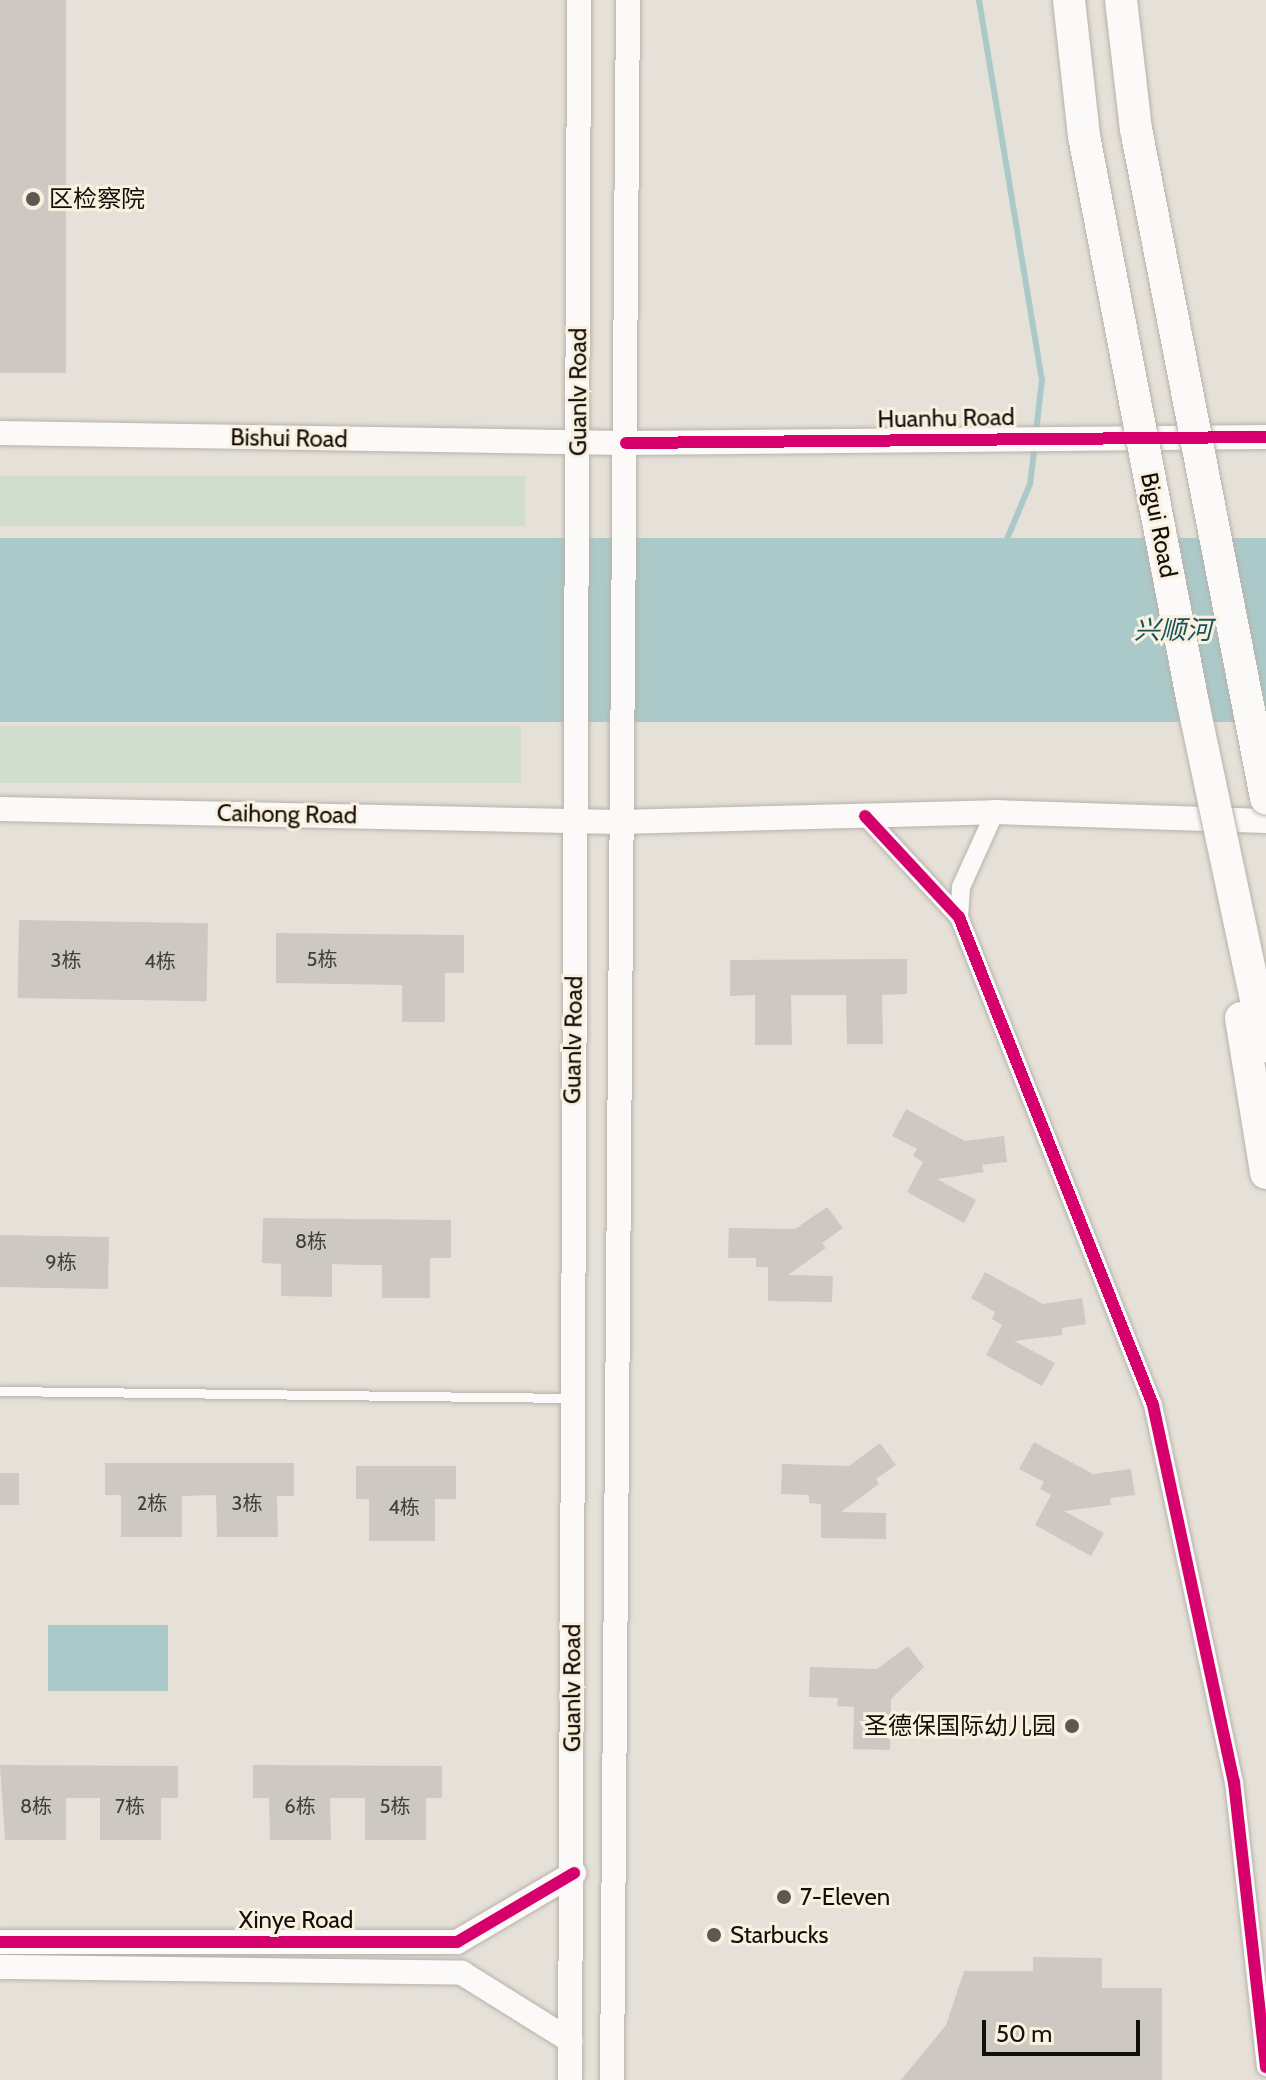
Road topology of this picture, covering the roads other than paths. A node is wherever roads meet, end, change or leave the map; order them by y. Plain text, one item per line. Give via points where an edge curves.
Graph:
1 (579, 0) edge
2 (628, 0) edge
3 (1069, 0) edge
4 (1121, 0) edge
5 (0, 433) edge
6 (1266, 437) edge
7 (578, 442) junction
8 (626, 443) junction
9 (1184, 655) junction
10 (1266, 798) edge
11 (0, 809) edge
12 (995, 812) junction
13 (865, 816) junction
14 (575, 821) junction
15 (1266, 821) edge
16 (619, 822) junction
17 (959, 917) junction
18 (1266, 1046) edge
19 (1266, 1173) edge
20 (0, 1391) edge
21 (570, 1398) junction
22 (574, 1873) junction
23 (0, 1942) edge
24 (0, 1967) edge
25 (571, 2041) junction
26 (1266, 2067) edge
27 (570, 2080) edge
28 (612, 2080) edge

1 - 7 main road, Guanlv Road
2 - 8 main road, Guanlv Road
3 - 9 highway, Bigui Road, bridge via 1084,136
4 - 10 highway, bridge via 1136,129
5 - 7 main road, Bishui Road
6 - 8 main road, Huanhu Road
7 - 8 main road, Bishui Road
7 - 14 main road, Guanlv Road
8 - 16 main road, Guanlv Road
9 - 18 highway, Bigui Road, bridge
9 - 19 highway, bridge
11 - 14 main road, Caihong Road
12 - 13 main road
12 - 15 main road
12 - 17 street via 961,887
13 - 16 main road
13 - 17 street
14 - 16 main road, Caihong Road
14 - 21 main road, Guanlv Road
16 - 28 main road, Guanlv Road
17 - 26 street via 1153,1405 1234,1782
20 - 21 lane
21 - 22 main road, Guanlv Road
22 - 23 main road, Xinye Road via 457,1942
22 - 25 main road, Guanlv Road
24 - 25 main road, Xinye Road via 462,1973
25 - 27 main road, Guanlv Road

